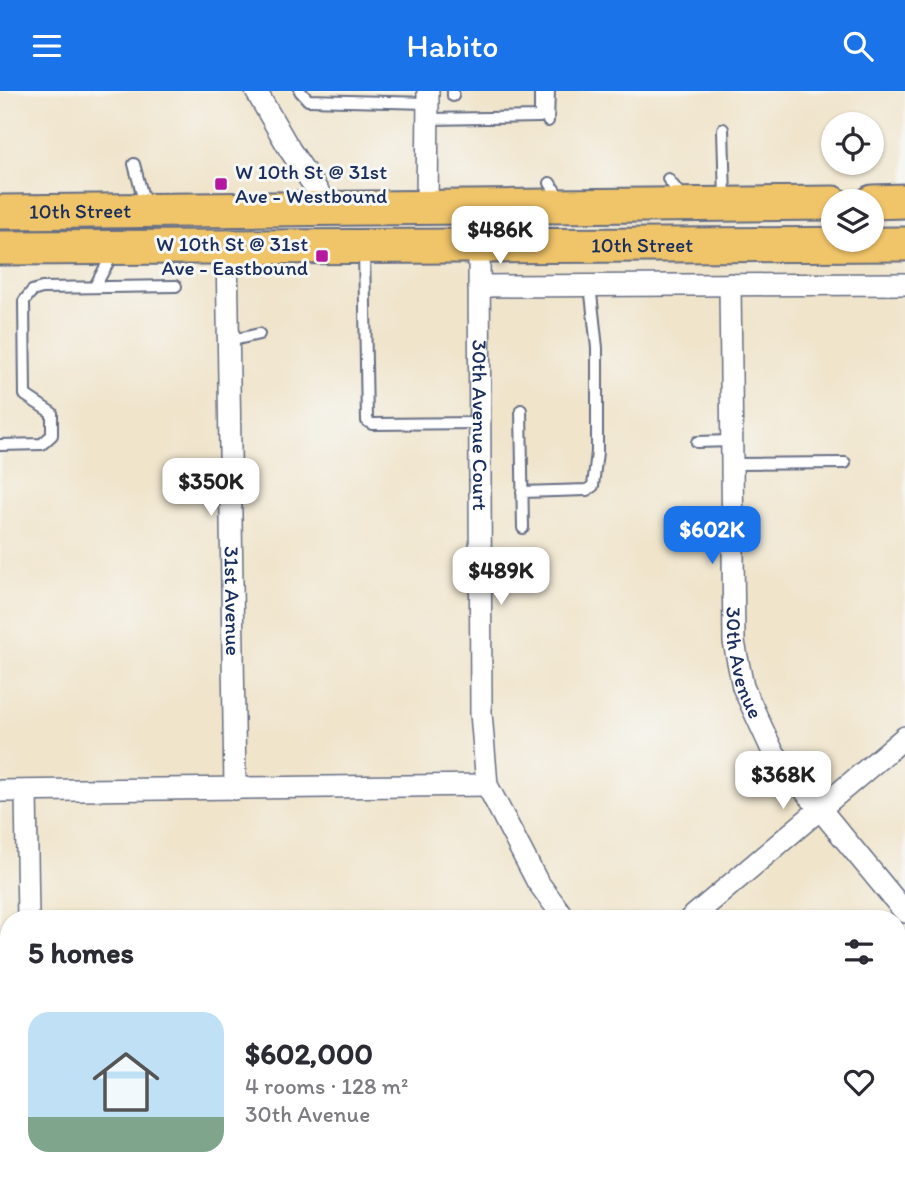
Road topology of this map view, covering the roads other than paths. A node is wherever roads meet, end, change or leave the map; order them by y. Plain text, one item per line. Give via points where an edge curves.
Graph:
1 (256, 91) edge
2 (300, 91) edge
3 (540, 91) edge
4 (549, 91) edge
5 (428, 104) edge
6 (548, 121) dead end
7 (723, 129) dead end
8 (134, 164) dead end
9 (668, 179) dead end
10 (905, 201) edge
11 (884, 202) edge
12 (821, 203) edge
13 (690, 206) junction
14 (725, 206) junction
15 (638, 207) junction
16 (329, 208) junction
17 (427, 209) junction
18 (147, 211) junction
19 (0, 212) edge
20 (905, 244) edge
21 (479, 245) junction
22 (227, 246) junction
23 (268, 246) junction
24 (364, 246) junction
25 (116, 247) junction
26 (0, 248) edge
27 (730, 284) junction
28 (905, 284) edge
29 (590, 285) junction
30 (95, 286) junction
31 (176, 286) dead end
32 (479, 286) junction
33 (259, 334) dead end
34 (229, 341) junction
35 (521, 411) dead end
36 (480, 423) junction
37 (732, 441) junction
38 (697, 442) dead end
39 (0, 445) edge
40 (845, 463) dead end
41 (732, 464) junction
42 (522, 492) junction
43 (523, 529) dead end
44 (905, 737) edge
45 (487, 785) junction
46 (235, 789) junction
47 (0, 791) edge
48 (26, 791) junction
49 (818, 809) junction
50 (27, 910) edge
51 (558, 910) edge
52 (700, 910) edge
53 (903, 910) edge

1 - 16 street
2 - 5 lane via 309,100
3 - 5 lane via 540,117
4 - 6 lane
5 - 17 street
7 - 14 lane
8 - 18 lane
9 - 13 lane
10 - 11 main road
12 - 14 main road, 10th Street
13 - 14 main road, 10th Street
13 - 15 main road, 10th Street
15 - 17 main road, 10th Street via 558,195
15 - 21 main road via 625,218 497,219
16 - 17 main road, 10th Street
16 - 18 main road, 10th Street
17 - 23 main road via 401,225 284,230
18 - 19 main road, 10th Street
20 - 21 main road, 10th Street
21 - 24 main road, 10th Street
21 - 32 street, 30th Avenue Court
22 - 23 main road, 10th Street
22 - 25 main road, 10th Street
22 - 34 street, 31st Avenue
23 - 24 main road, 10th Street
24 - 36 lane via 367,421
25 - 26 main road, 10th Street
25 - 30 lane
27 - 28 street
27 - 29 street
27 - 37 street, 30th Avenue
29 - 32 street
29 - 42 lane via 597,348 593,486
30 - 31 lane
30 - 39 lane via 42,288 24,301 26,395 52,413 52,435 42,444
32 - 36 street, 30th Avenue Court
33 - 34 lane
34 - 46 street, 31st Avenue
35 - 42 lane
36 - 45 street, 30th Avenue Court via 481,713
37 - 38 lane
37 - 41 street, 30th Avenue
40 - 41 lane
41 - 49 street, 30th Avenue via 734,642 743,687 773,752
42 - 43 lane
44 - 49 street
45 - 46 street
45 - 51 street, 30th Avenue Court via 537,881
46 - 48 street
47 - 48 street
48 - 50 street
49 - 52 street
49 - 53 street, 30th Avenue

